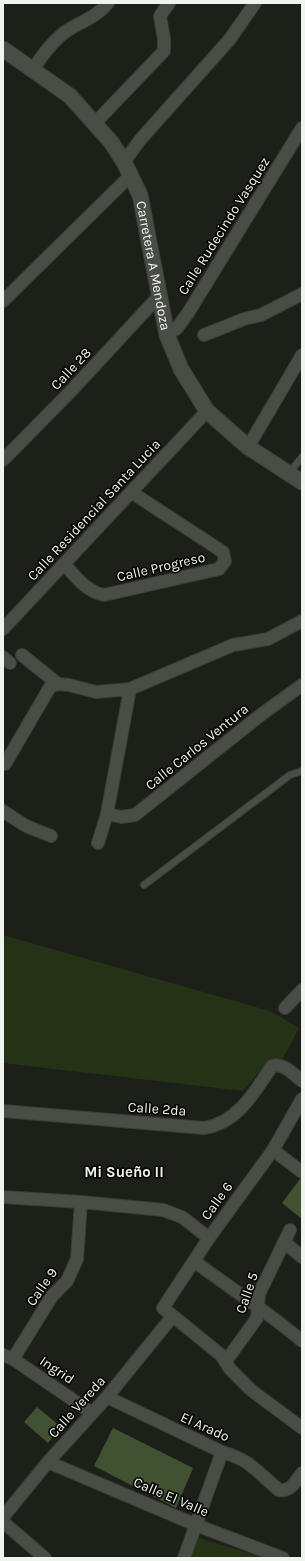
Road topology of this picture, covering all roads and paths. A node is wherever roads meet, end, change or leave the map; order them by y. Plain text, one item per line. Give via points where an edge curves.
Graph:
1 (108, 3) edge
2 (169, 3) edge
3 (255, 3) edge
4 (3, 48) edge
5 (33, 69) junction
6 (95, 123) junction
7 (300, 134) edge
8 (127, 168) junction
9 (302, 294) edge
10 (158, 297) junction
11 (3, 301) edge
12 (167, 335) junction
13 (204, 335) dead end
14 (302, 355) edge
15 (206, 411) junction
16 (248, 447) junction
17 (302, 457) edge
18 (3, 460) edge
19 (288, 475) junction
20 (302, 482) edge
21 (131, 492) junction
22 (64, 564) junction
23 (302, 621) edge
24 (3, 629) edge
25 (22, 655) dead end
26 (58, 684) junction
27 (302, 685) edge
28 (130, 689) junction
29 (5, 764) dead end
30 (302, 771) edge
31 (3, 811) edge
32 (107, 814) junction
33 (51, 836) dead end
34 (98, 843) dead end
35 (144, 885) dead end
36 (302, 990) edge
37 (285, 1008) dead end
38 (302, 1081) edge
39 (302, 1100) edge
40 (3, 1111) edge
41 (273, 1150) junction
42 (302, 1172) edge
43 (3, 1197) edge
44 (81, 1202) junction
45 (290, 1230) dead end
46 (209, 1238) junction
47 (284, 1242) junction
48 (302, 1257) edge
49 (194, 1261) junction
50 (257, 1308) junction
51 (172, 1317) junction
52 (302, 1341) edge
53 (8, 1357) edge
54 (226, 1361) junction
55 (107, 1397) junction
56 (92, 1413) junction
57 (302, 1428) edge
58 (222, 1452) junction
59 (48, 1462) junction
60 (302, 1473) edge
61 (3, 1517) edge
62 (3, 1522) edge
63 (196, 1524) junction
64 (45, 1558) edge
65 (184, 1558) edge
66 (283, 1558) edge

1 - 5 street via 96,16 57,38
2 - 6 street via 160,16 164,51
3 - 8 street via 230,39 140,140
4 - 5 street, Carretera A Mendoza
5 - 6 street, Carretera A Mendoza via 70,96
6 - 8 street, Carretera A Mendoza via 111,142
7 - 12 street, Calle Rudecindo Vasquez via 188,313 177,328
8 - 10 street, Carretera A Mendoza via 140,195
8 - 11 street
9 - 13 street via 261,315
10 - 12 street, Carretera A Mendoza
10 - 18 street, Calle 28
12 - 15 street, Carretera A Mendoza via 181,370
14 - 16 street
15 - 16 street, Carretera A Mendoza
15 - 21 street, Calle Residencial Santa Lucia
16 - 19 street, Carretera A Mendoza
17 - 19 lane
19 - 20 street, Carretera A Mendoza
21 - 22 street, Calle Residencial Santa Lucia
21 - 22 street, Calle Progreso via 224,552 225,561 220,569 104,595 88,589
22 - 24 street, Calle Residencial Santa Lucia
23 - 28 street via 268,639 233,645
25 - 26 street
26 - 28 street via 96,692
26 - 29 street via 50,687
27 - 32 street, Calle Carlos Ventura via 135,815 122,817
28 - 32 street
30 - 35 lane via 290,775
31 - 33 street via 26,826
32 - 34 street
36 - 37 street
38 - 40 street, Calle 2da via 283,1066 272,1066 242,1107 228,1119 204,1128
39 - 41 street, Calle 6
41 - 42 street
41 - 46 street, Calle 6
43 - 44 street
44 - 46 street via 163,1210 182,1217
44 - 53 street, Calle 9 via 77,1259 67,1281 52,1296
45 - 47 street, Calle 5
46 - 49 street, Calle 6
47 - 48 street
47 - 50 street, Calle 5 via 259,1294
49 - 50 street
49 - 51 street, Calle 6 via 163,1306
50 - 52 street via 275,1318
50 - 54 street, Calle 5 via 256,1318
51 - 54 street via 222,1355
51 - 55 street, Calle Vereda
53 - 56 street, Ingrid
54 - 57 street via 230,1369 251,1390
55 - 56 street, Calle Vereda
55 - 58 street, El Arado
56 - 59 street, Calle Vereda
58 - 60 street, El Arado via 239,1457 250,1464 279,1490 289,1489
58 - 63 street
59 - 61 street, Calle Vereda
59 - 63 street, Calle El Valle
62 - 64 street
63 - 65 street
63 - 66 street, Calle El Valle

